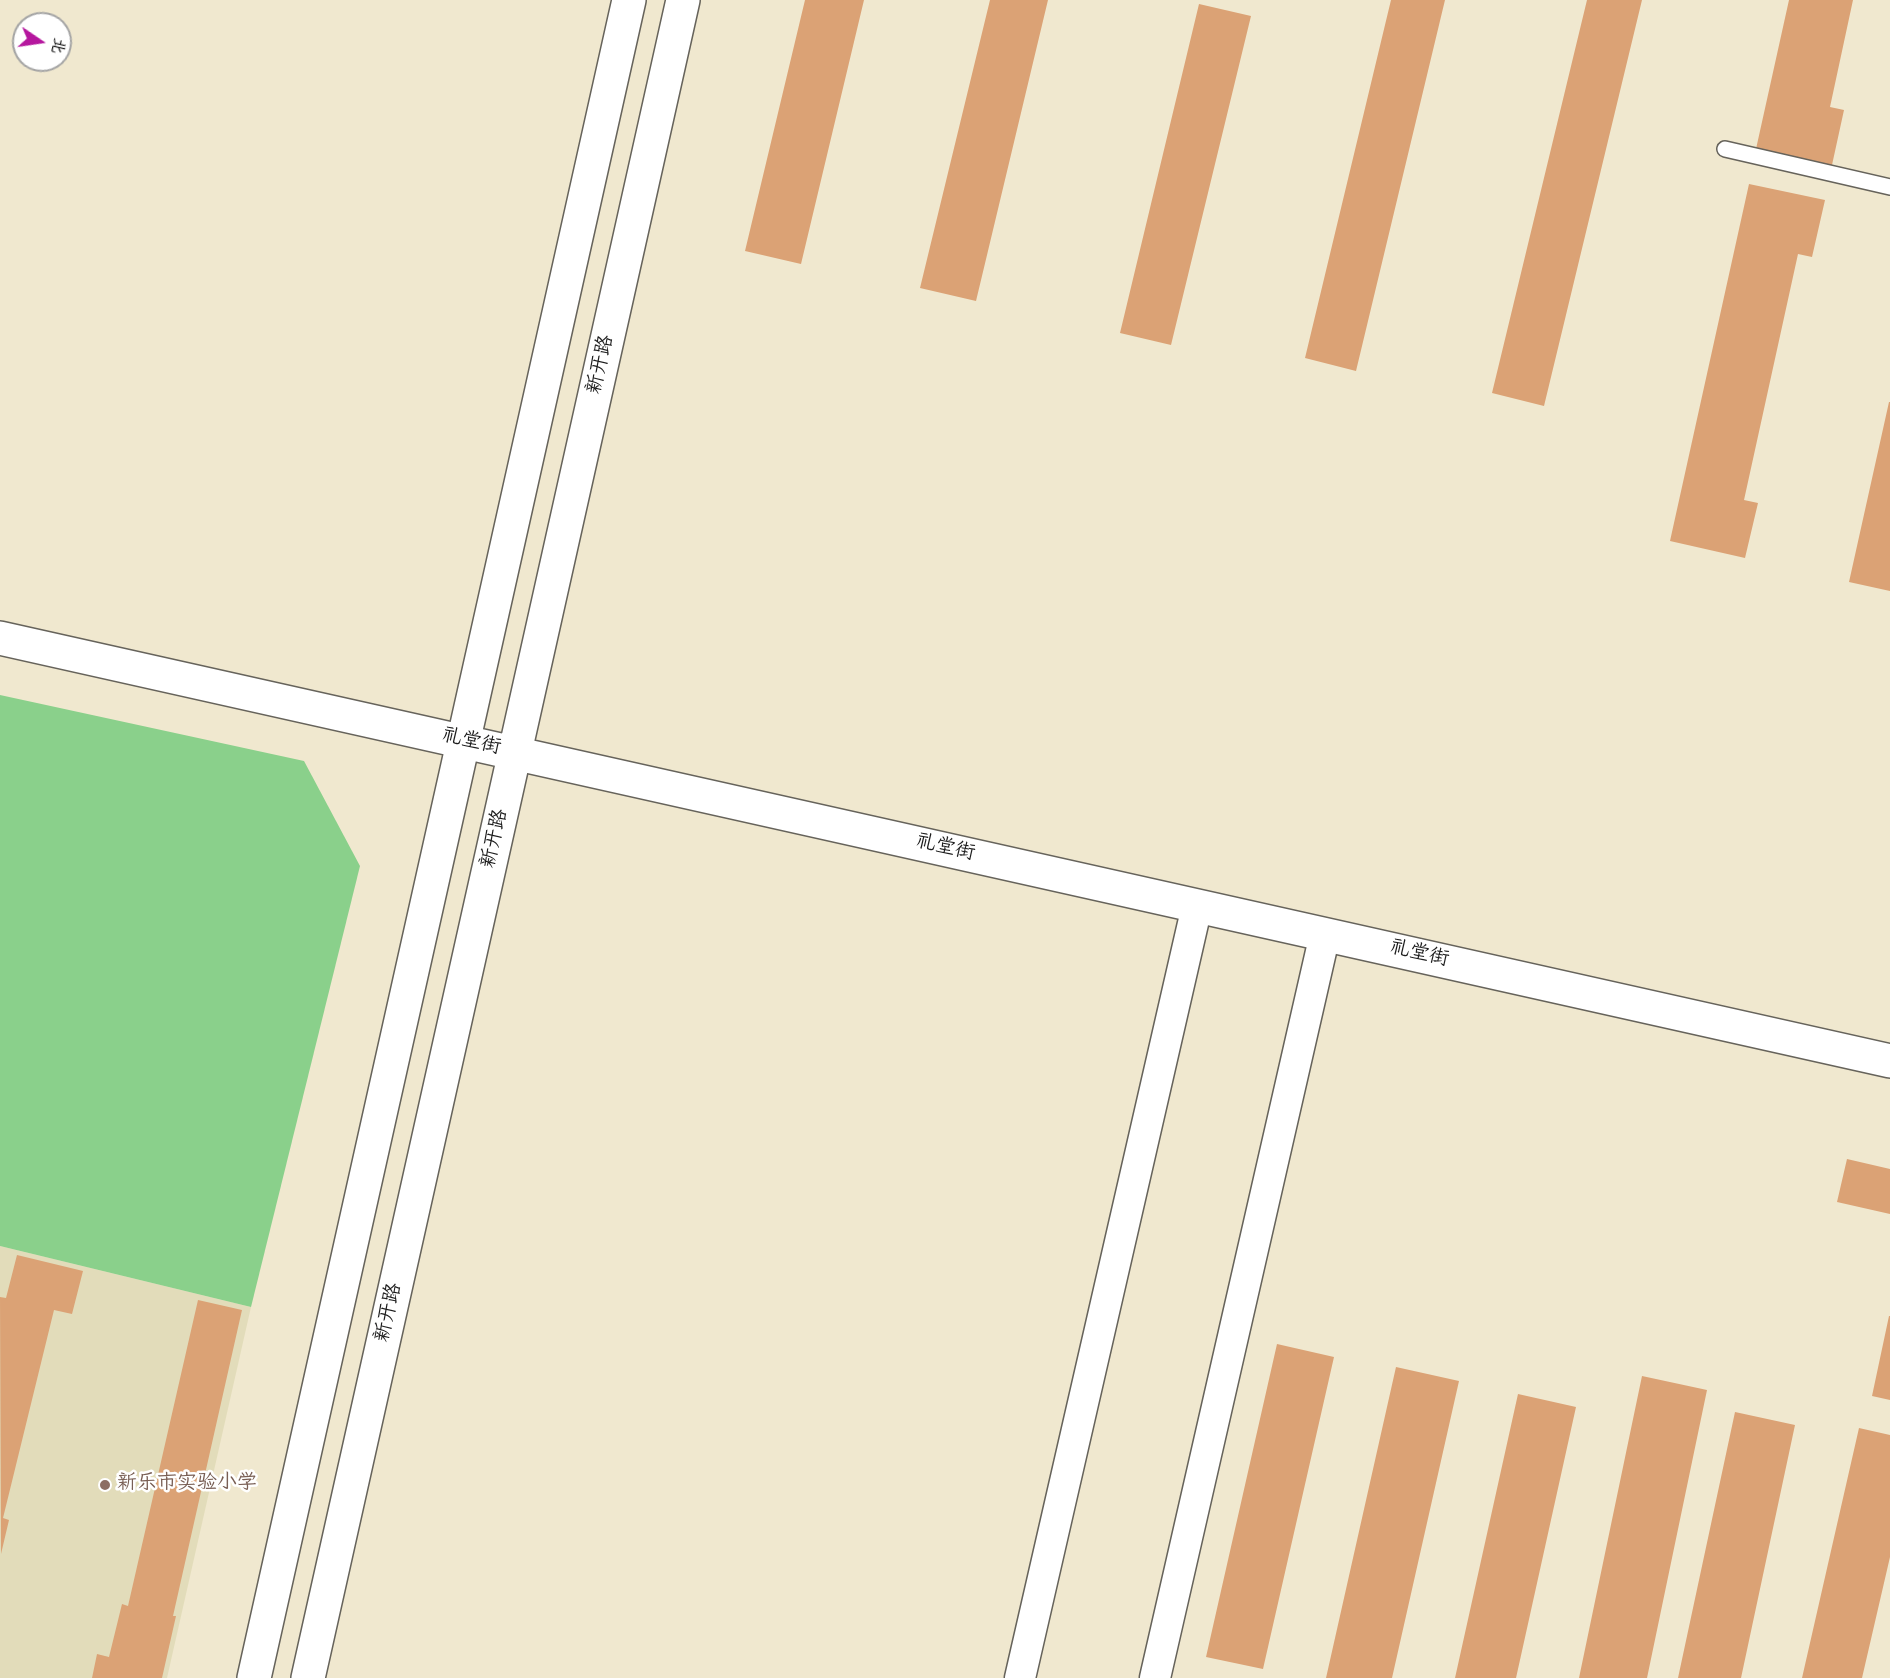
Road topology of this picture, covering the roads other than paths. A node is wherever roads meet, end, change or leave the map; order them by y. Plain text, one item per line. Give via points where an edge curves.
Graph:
1 (629, 0) edge
2 (683, 0) edge
3 (1725, 149) dead end
4 (1890, 187) edge
5 (0, 638) edge
6 (464, 742) junction
7 (515, 753) junction
8 (1197, 906) junction
9 (1325, 934) junction
10 (1890, 1060) edge
11 (254, 1678) edge
12 (308, 1678) edge
13 (1020, 1678) edge
14 (1155, 1678) edge

1 - 6 street
2 - 7 street, 新开路
3 - 4 lane
5 - 6 street, 礼堂街
6 - 7 street, 礼堂街
6 - 11 street
7 - 8 street, 礼堂街
7 - 12 street, 新开路
8 - 9 street, 礼堂街
8 - 13 street
9 - 10 street, 礼堂街
9 - 14 street

